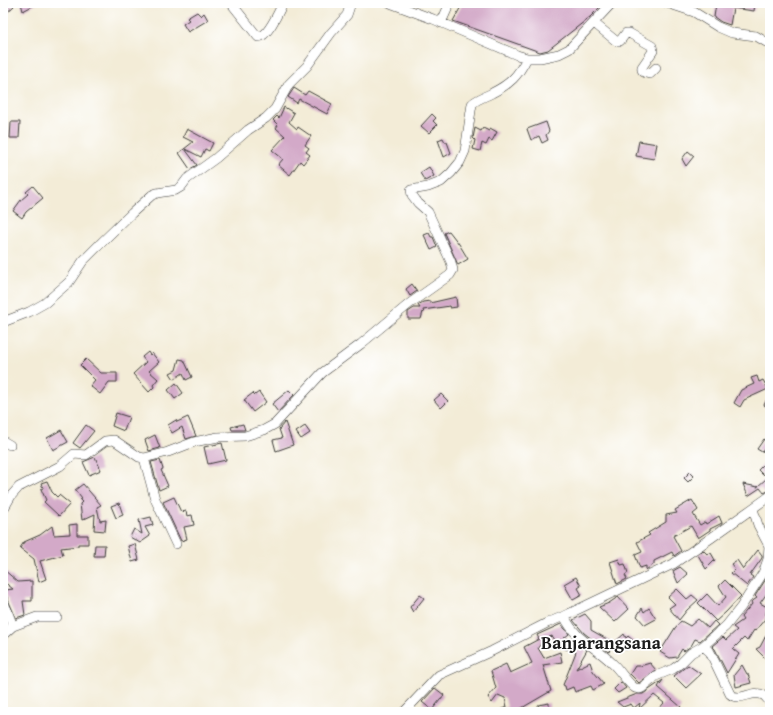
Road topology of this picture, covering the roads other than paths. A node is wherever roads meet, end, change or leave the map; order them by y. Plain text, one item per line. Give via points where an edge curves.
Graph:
1 (231, 3) edge
2 (283, 3) edge
3 (351, 3) edge
4 (390, 3) edge
5 (450, 3) edge
6 (612, 3) edge
7 (667, 3) edge
8 (441, 23) junction
9 (594, 23) junction
10 (770, 42) edge
11 (527, 58) junction
12 (656, 68) dead end
13 (3, 322) edge
14 (144, 458) junction
15 (770, 496) edge
16 (753, 509) junction
17 (3, 510) edge
18 (176, 544) dead end
19 (3, 600) edge
20 (564, 616) junction
21 (57, 617) dead end
22 (13, 626) junction
23 (3, 634) edge
24 (703, 646) junction
25 (770, 702) edge
26 (404, 712) edge

1 - 2 street via 258,37 261,37 270,28
3 - 13 street via 347,15 307,66 289,84 275,109 266,118 187,179 181,187 152,195 83,261 69,282 45,303
4 - 8 street
5 - 8 street
6 - 9 street
7 - 10 street via 694,12 732,33 756,36
8 - 11 street
9 - 11 street via 569,49 559,54
9 - 12 street via 618,41 628,33 652,46 653,51 642,70 650,74
11 - 14 street via 519,73 508,84 472,104 464,155 451,173 436,184 412,190 418,204 428,212 451,262 453,270 450,275 322,373 275,424 245,436 194,442
14 - 17 street via 114,440 105,441 86,455 74,454 60,466 19,487 10,496
14 - 18 street via 155,499
15 - 16 street
16 - 20 street via 673,564
16 - 24 street via 769,546 763,573 726,626
19 - 22 street
20 - 24 street via 570,628 612,662 637,689 673,668
20 - 26 street via 439,674
21 - 22 street via 37,617
22 - 23 street
24 - 25 street via 710,652 730,694 736,698 761,694

